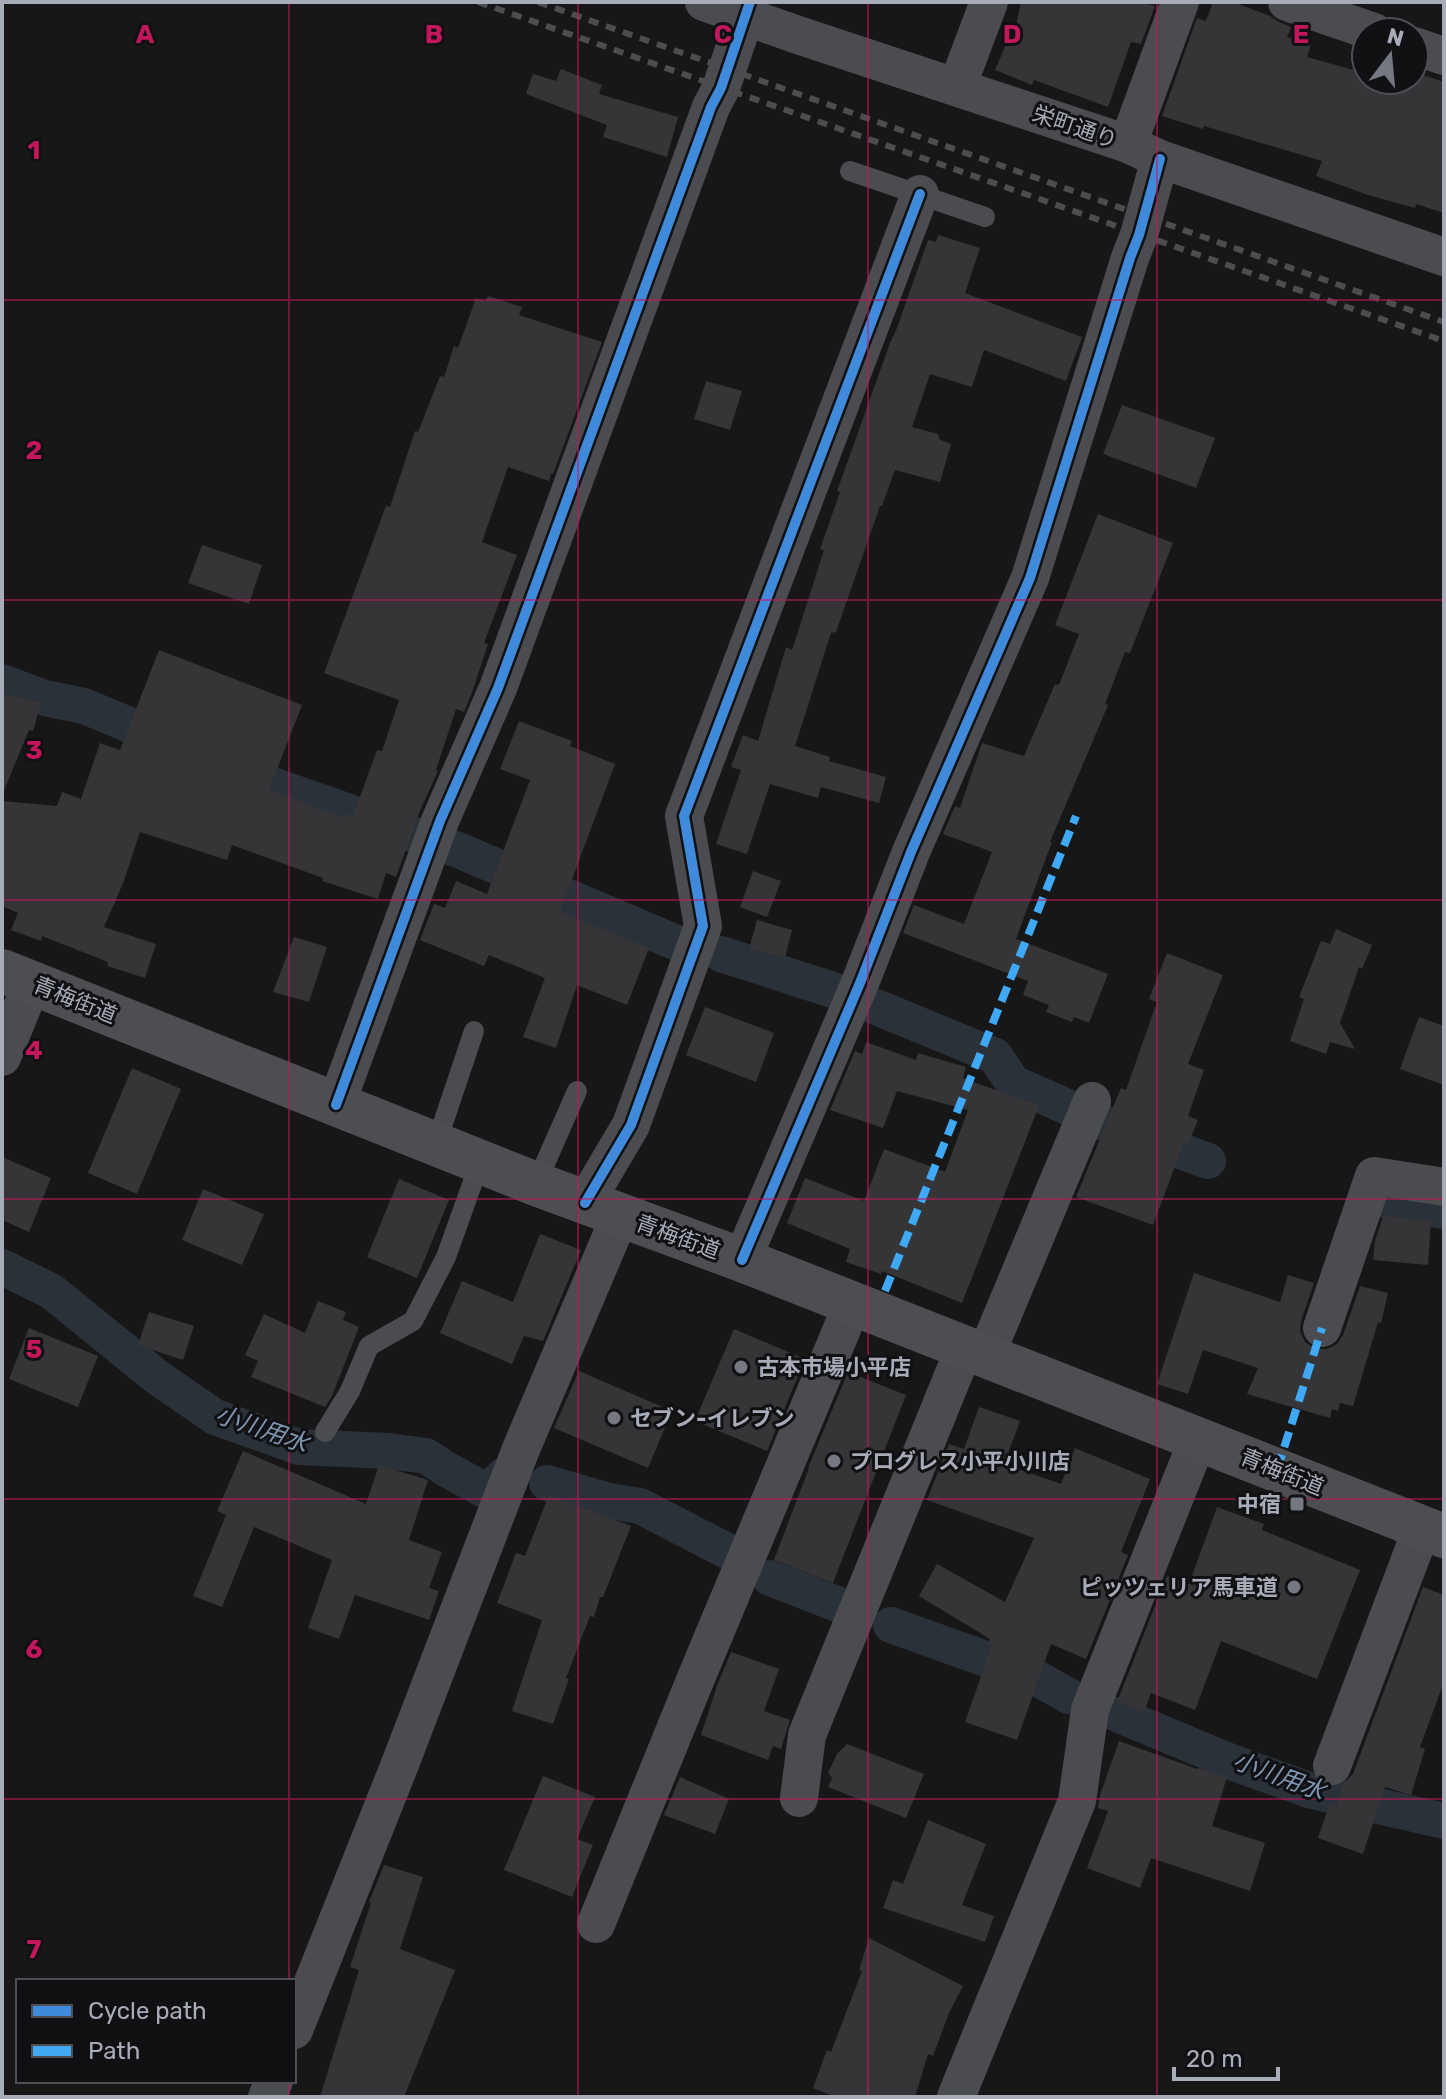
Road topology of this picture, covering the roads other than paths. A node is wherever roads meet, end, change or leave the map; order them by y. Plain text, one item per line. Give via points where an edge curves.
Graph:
1 (704, 2) edge
2 (989, 2) edge
3 (1180, 2) edge
4 (1287, 2) edge
5 (748, 9) edge
6 (1350, 24) edge
7 (957, 87) junction
8 (1144, 152) junction
9 (850, 171) dead end
10 (920, 194) junction
11 (985, 217) dead end
12 (1444, 257) edge
13 (17, 977) edge
14 (474, 1031) dead end
15 (2, 1057) edge
16 (577, 1091) dead end
17 (336, 1105) junction
18 (1086, 1115) dead end
19 (436, 1144) junction
20 (480, 1162) junction
21 (536, 1184) junction
22 (1444, 1187) edge
23 (602, 1209) junction
24 (742, 1260) junction
25 (852, 1305) junction
26 (1322, 1328) dead end
27 (974, 1353) junction
28 (325, 1432) dead end
29 (1198, 1439) junction
30 (1433, 1532) edge
31 (1332, 1766) dead end
32 (799, 1798) dead end
33 (596, 1924) dead end
34 (296, 2025) edge
35 (956, 2097) edge

1 - 5 street, 栄町通り
2 - 7 street
3 - 8 street
4 - 6 street
5 - 7 street, 栄町通り
5 - 17 street via 498,688 424,861
7 - 8 street, 栄町通り
8 - 12 street, 栄町通り
8 - 24 street via 1139,235 1030,578
9 - 10 lane
10 - 11 lane
10 - 23 street via 684,816 703,926
13 - 15 street
13 - 17 main road, 青梅街道
14 - 19 lane
16 - 21 lane
17 - 19 main road, 青梅街道
18 - 27 street
19 - 20 main road, 青梅街道
20 - 21 main road, 青梅街道
20 - 28 lane via 446,1257 413,1321 369,1346
21 - 23 main road, 青梅街道
22 - 26 street via 1374,1176
23 - 24 main road, 青梅街道
23 - 34 street via 521,1449
24 - 25 main road, 青梅街道
25 - 27 main road, 青梅街道
25 - 33 street
27 - 29 main road, 青梅街道
27 - 32 street via 807,1735
29 - 30 main road, 青梅街道
29 - 35 street via 1090,1710 1077,1801
30 - 31 street

